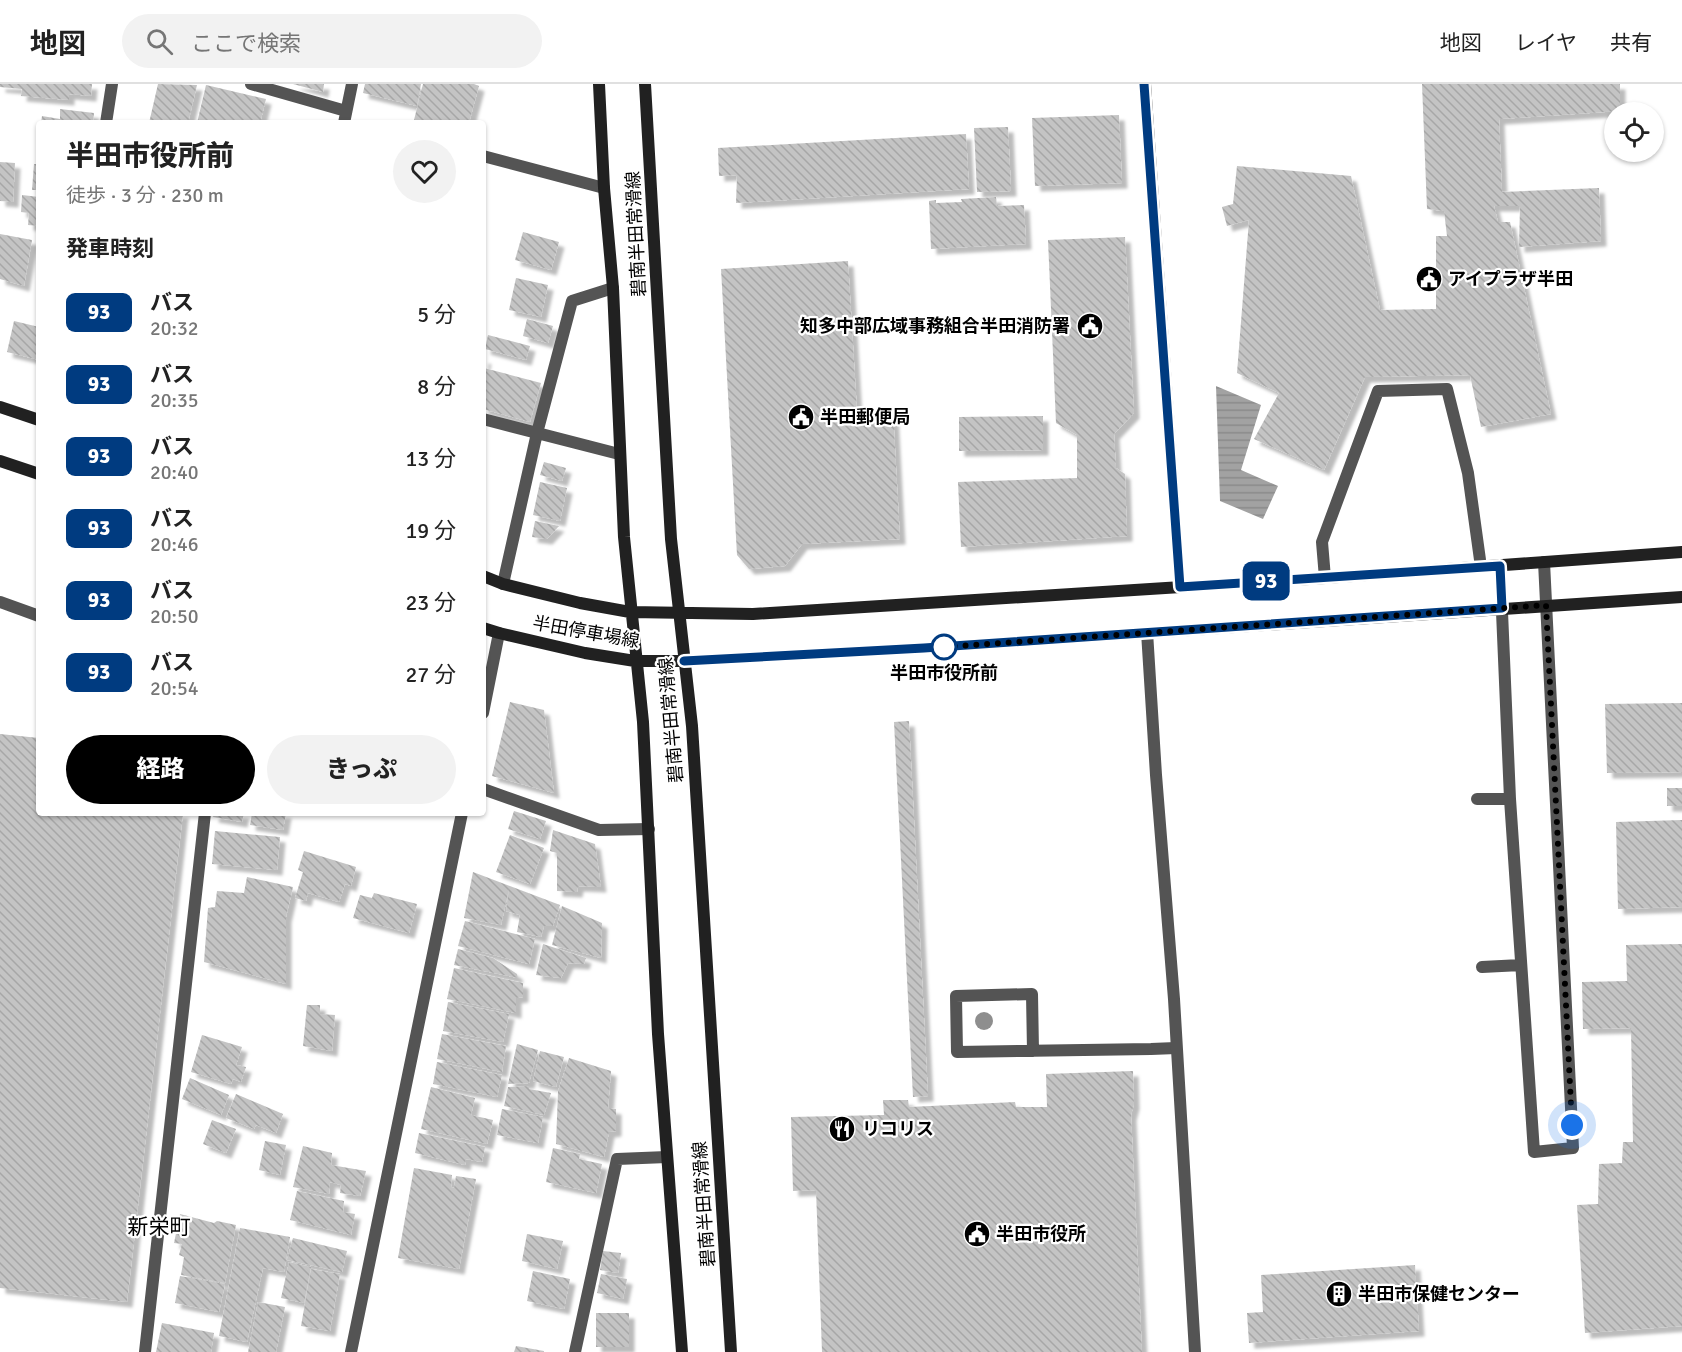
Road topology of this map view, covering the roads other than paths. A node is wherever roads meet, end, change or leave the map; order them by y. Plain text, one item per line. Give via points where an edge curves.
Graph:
1 (112, 84) edge
2 (251, 84) edge
3 (352, 84) edge
4 (599, 84) edge
5 (645, 84) edge
6 (1144, 84) edge
7 (348, 119) edge
8 (106, 120) edge
9 (486, 157) edge
10 (604, 188) junction
11 (613, 288) junction
12 (0, 407) edge
13 (36, 419) edge
14 (486, 419) edge
15 (537, 433) junction
16 (619, 454) junction
17 (0, 461) edge
18 (36, 473) edge
19 (1682, 552) edge
20 (1544, 562) junction
21 (1500, 566) junction
22 (1481, 567) junction
23 (486, 577) edge
24 (1324, 578) junction
25 (503, 584) junction
26 (1180, 587) junction
27 (1682, 597) edge
28 (0, 602) edge
29 (1546, 605) junction
30 (1502, 608) junction
31 (630, 612) junction
32 (678, 614) junction
33 (36, 615) edge
34 (486, 629) edge
35 (1147, 632) junction
36 (499, 633) junction
37 (635, 661) junction
38 (684, 661) junction
39 (486, 698) edge
40 (486, 790) edge
41 (1476, 799) dead end
42 (1510, 799) junction
43 (206, 816) edge
44 (461, 816) edge
45 (649, 829) junction
46 (1521, 965) junction
47 (1482, 967) dead end
48 (1176, 1048) junction
49 (1033, 1051) junction
50 (667, 1157) junction
51 (145, 1352) edge
52 (351, 1352) edge
53 (576, 1352) edge
54 (682, 1352) edge
55 (731, 1352) edge
56 (1195, 1352) edge

1 - 8 street
2 - 7 street
3 - 7 street
4 - 10 main road, 碧南半田常滑線
5 - 32 main road, 碧南半田常滑線
6 - 26 main road
9 - 10 street
10 - 11 main road, 碧南半田常滑線
11 - 15 street via 572,301
11 - 16 main road, 碧南半田常滑線
12 - 13 main road
14 - 15 street
15 - 16 street
15 - 25 street
16 - 31 main road, 碧南半田常滑線
17 - 18 main road
19 - 20 main road, 半田停車場線
20 - 21 main road, 半田停車場線
20 - 29 street
21 - 22 main road, 半田停車場線
21 - 30 street
22 - 24 main road, 半田停車場線
22 - 24 street via 1468,473 1447,389 1377,391 1322,542
23 - 25 main road, 半田停車場線
24 - 26 main road, 半田停車場線
25 - 31 main road, 半田停車場線
26 - 32 main road, 半田停車場線 via 753,614
27 - 29 main road, 半田停車場線
28 - 33 street
29 - 30 main road, 半田停車場線
29 - 46 street via 1573,1148 1534,1152
30 - 35 main road, 半田停車場線
30 - 42 street
31 - 32 main road, 半田停車場線
31 - 37 main road, 碧南半田常滑線
32 - 38 main road, 碧南半田常滑線
34 - 36 main road, 半田停車場線
35 - 38 main road, 半田停車場線
35 - 48 street
36 - 37 main road, 半田停車場線
36 - 39 street
37 - 38 main road, 半田停車場線
37 - 45 main road, 碧南半田常滑線
38 - 55 main road, 碧南半田常滑線 via 692,726
40 - 45 street via 599,830
41 - 42 street
42 - 46 street
43 - 51 street
44 - 52 street
45 - 50 main road, 碧南半田常滑線
46 - 47 street
48 - 49 street
48 - 56 street
49 - 49 street via 957,1052 956,996 1032,994
50 - 53 street via 617,1159
50 - 54 main road, 碧南半田常滑線

